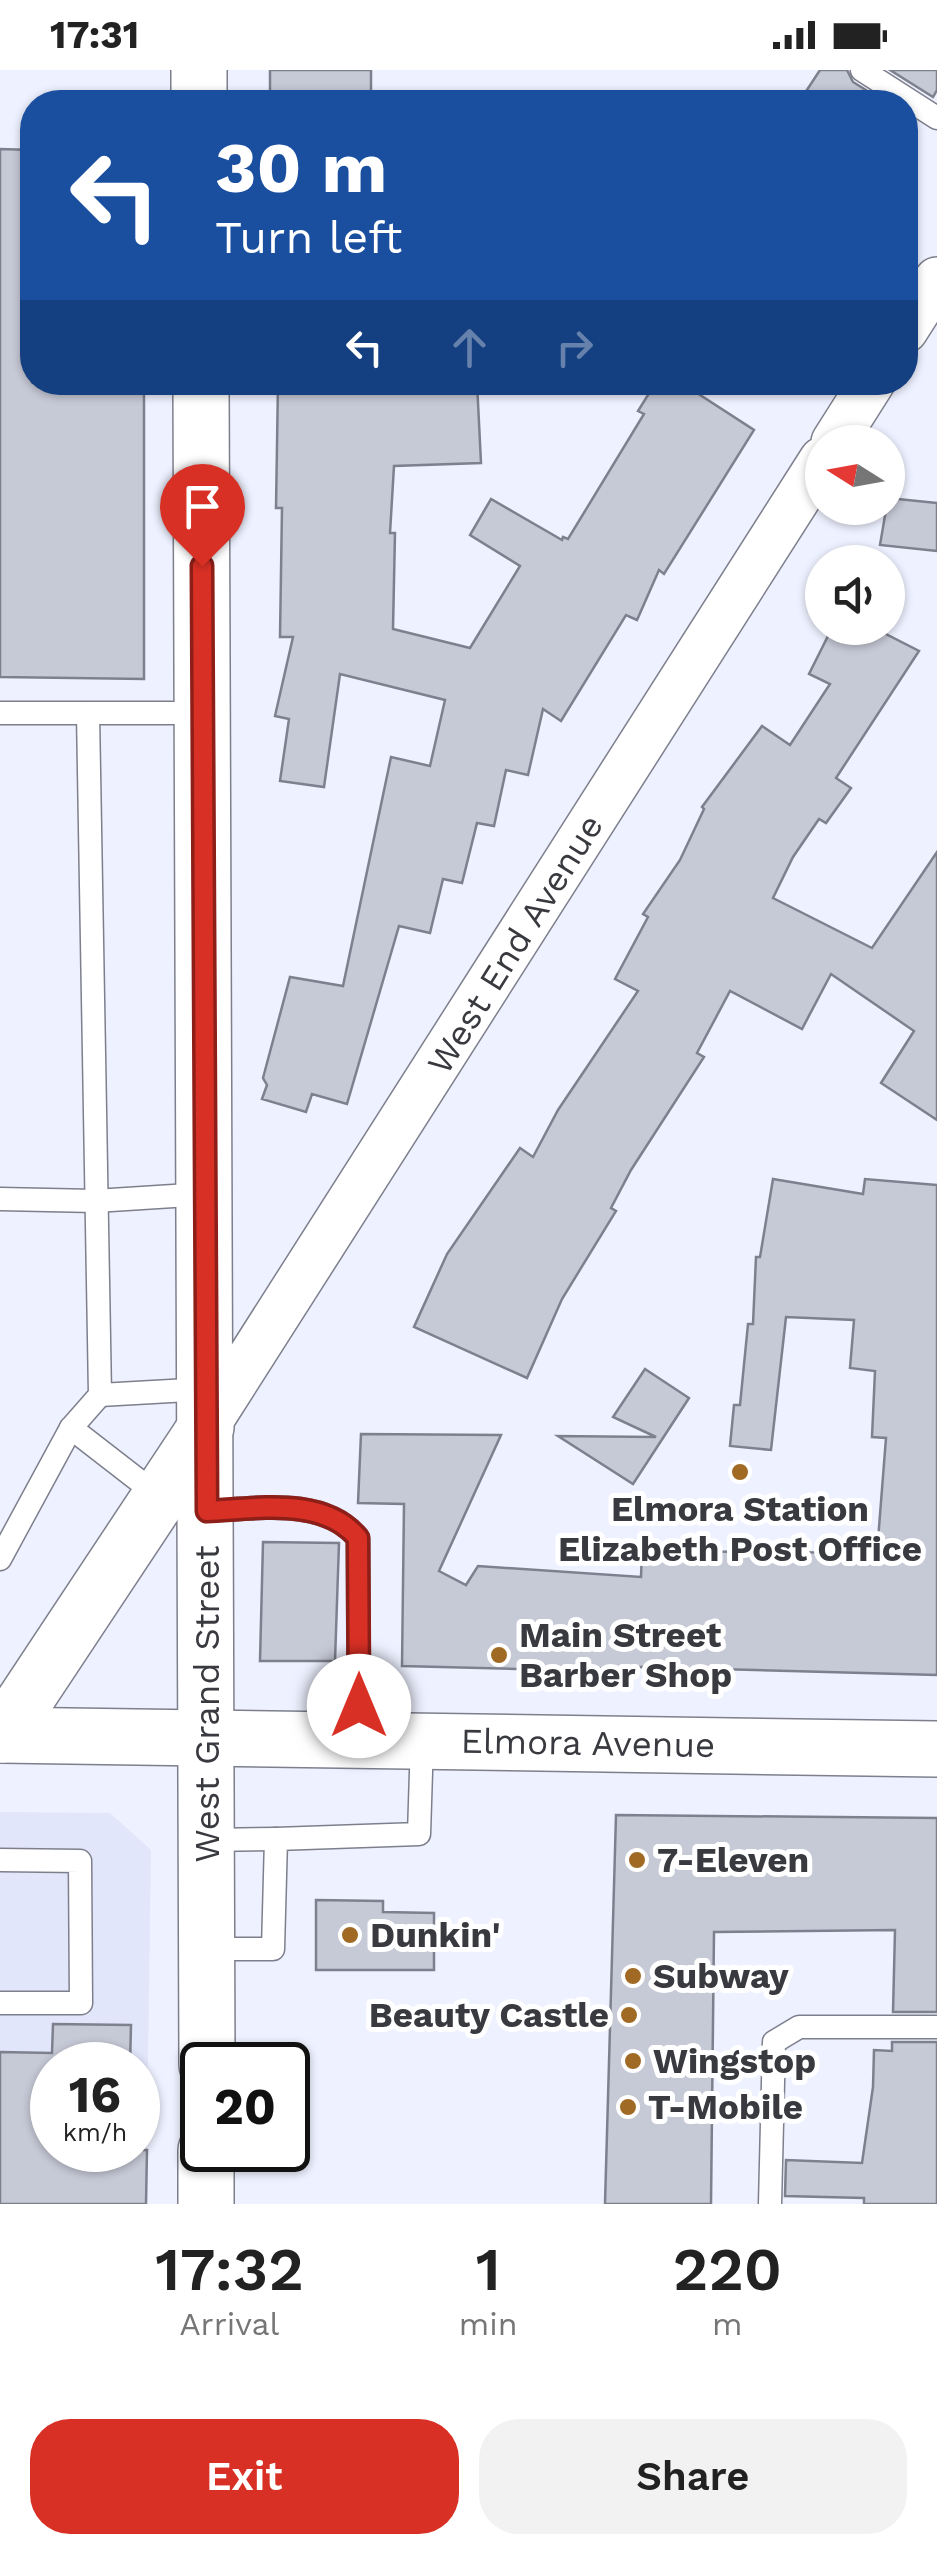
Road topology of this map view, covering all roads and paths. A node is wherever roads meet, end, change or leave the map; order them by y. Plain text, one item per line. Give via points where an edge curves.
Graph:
1 (862, 70) edge
2 (893, 90) edge
3 (937, 280) edge
4 (918, 310) edge
5 (200, 395) edge
6 (864, 395) edge
7 (845, 425) edge
8 (805, 486) edge
9 (0, 713) edge
10 (203, 713) junction
11 (88, 714) junction
12 (205, 1194) junction
13 (0, 1200) edge
14 (95, 1200) junction
15 (100, 1395) junction
16 (206, 1408) junction
17 (70, 1428) junction
18 (183, 1504) junction
19 (0, 1559) edge
20 (1, 1735) edge
21 (207, 1738) junction
22 (359, 1740) junction
23 (422, 1741) junction
24 (937, 1749) edge
25 (208, 1840) junction
26 (276, 1840) junction
27 (0, 1860) edge
28 (208, 1949) junction
29 (0, 2002) edge
30 (937, 2027) edge
31 (207, 2042) edge
32 (206, 2172) edge
33 (206, 2204) edge
34 (770, 2204) edge

1 - 2 lane
3 - 4 street
5 - 10 street
6 - 7 street
8 - 16 street, West End Avenue
9 - 11 lane
10 - 11 lane
10 - 12 street
11 - 14 lane
12 - 14 lane
12 - 16 street
13 - 14 lane
14 - 15 lane
15 - 16 lane
15 - 17 lane
16 - 18 street
17 - 18 lane
17 - 19 lane
18 - 20 street
18 - 21 street, West Grand Street
18 - 22 lane via 326,1514 358,1538
20 - 21 street, Elmora Avenue
21 - 22 street, Elmora Avenue
21 - 25 street, West Grand Street
22 - 23 street, Elmora Avenue
23 - 24 street, Elmora Avenue
23 - 26 lane via 419,1834
25 - 26 lane
25 - 28 street, West Grand Street
26 - 28 lane via 273,1949
27 - 29 lane via 80,1860 81,2003
28 - 31 street, West Grand Street
30 - 34 lane via 799,2026 774,2042
32 - 33 street

